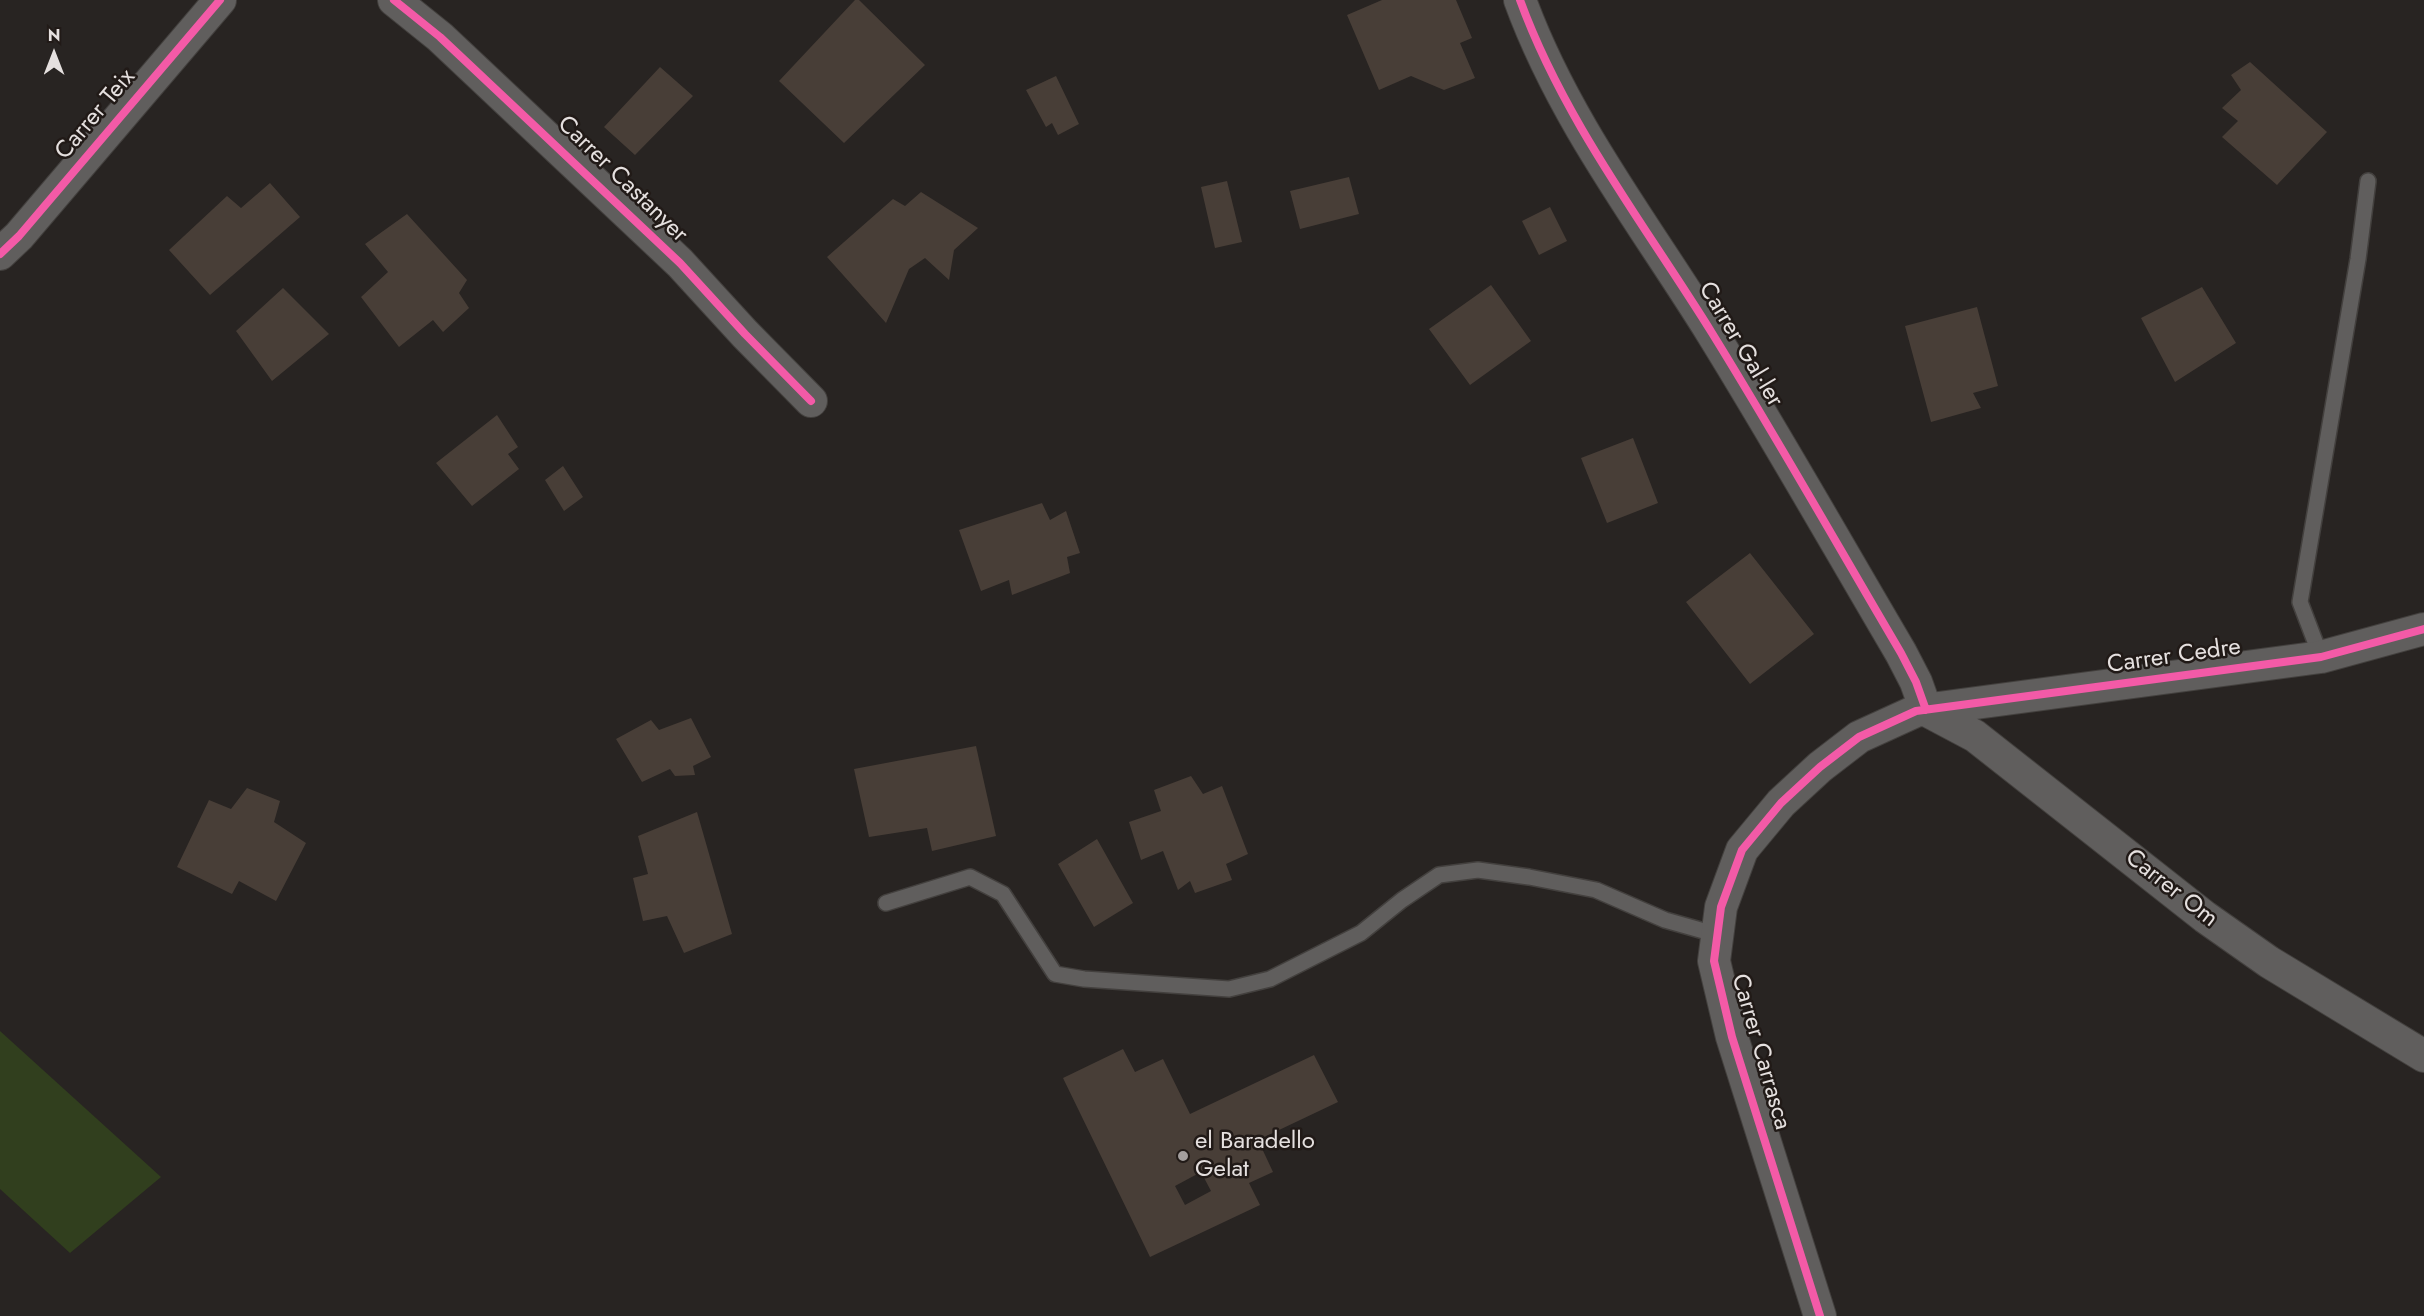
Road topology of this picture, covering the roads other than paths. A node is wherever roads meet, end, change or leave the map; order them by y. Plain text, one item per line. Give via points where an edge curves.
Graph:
1 (220, 0) edge
2 (394, 0) edge
3 (1520, 0) edge
4 (2368, 181) dead end
5 (0, 254) edge
6 (811, 401) dead end
7 (2424, 629) edge
8 (2321, 657) junction
9 (1926, 710) junction
10 (886, 903) dead end
11 (1718, 935) junction
12 (2424, 1056) edge
13 (1820, 1316) edge

1 - 5 street, Carrer Teix
2 - 6 street, Carrer Castanyer via 440,37 647,231
3 - 9 street, Carrer Gal·ler via 1553,79 1713,334 1895,642
4 - 8 lane via 2300,602
7 - 8 street, Carrer Cedre
8 - 9 street, Carrer Cedre
9 - 11 street, Carrer Carrasca via 1859,737 1781,803 1742,850 1721,907
9 - 12 street, Carrer Om via 1975,736 2269,962
10 - 11 lane via 970,877 1003,894 1055,974 1229,989 1270,979 1361,933 1439,875 1478,870 1596,890 1665,921
11 - 13 street, Carrer Carrasca via 1714,961 1732,1037

